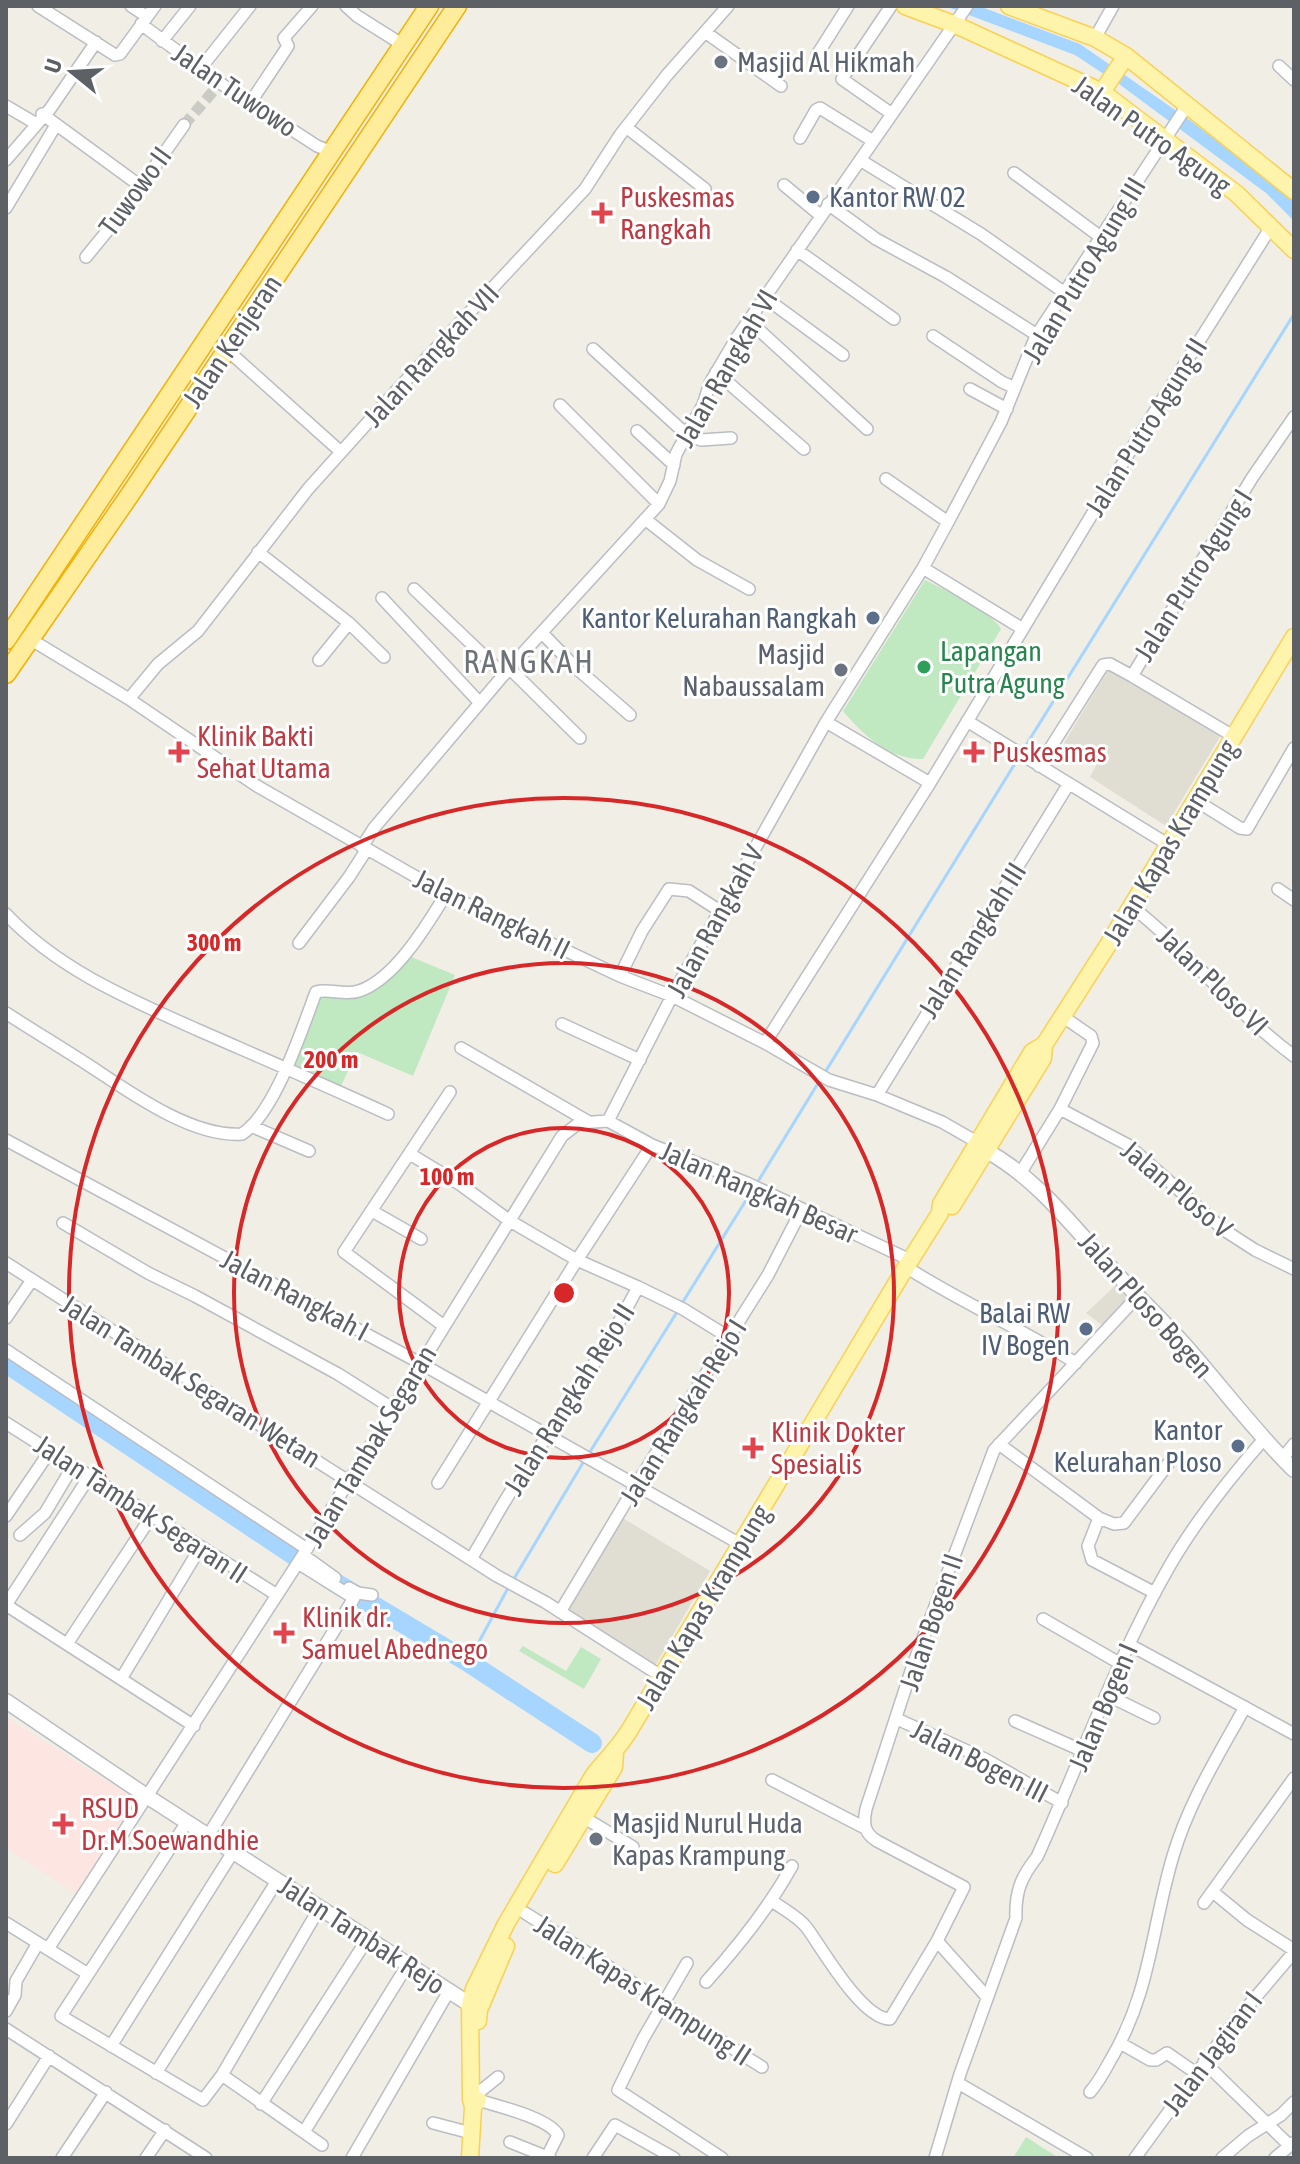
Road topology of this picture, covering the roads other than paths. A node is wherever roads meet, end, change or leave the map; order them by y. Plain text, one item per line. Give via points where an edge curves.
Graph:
1 (38, 6) edge
2 (155, 6) edge
3 (190, 6) edge
4 (250, 6) edge
5 (312, 6) edge
6 (346, 6) edge
7 (429, 6) edge
8 (457, 6) edge
9 (728, 6) edge
10 (848, 6) edge
11 (891, 6) edge
12 (905, 6) edge
13 (1009, 6) edge
14 (1113, 6) edge
15 (140, 15) edge
16 (961, 16) edge
17 (705, 32) junction
18 (1095, 38) junction
19 (162, 41) junction
20 (96, 42) junction
21 (403, 45) junction
22 (817, 55) dead end
23 (1123, 61) junction
24 (1279, 66) dead end
25 (200, 69) junction
26 (1294, 80) edge
27 (781, 86) dead end
28 (1104, 89) junction
29 (250, 103) junction
30 (6, 106) edge
31 (1186, 106) junction
32 (892, 114) junction
33 (39, 119) junction
34 (56, 125) junction
35 (184, 125) tunnel mouth
36 (626, 127) junction
37 (1166, 137) junction
38 (800, 138) dead end
39 (873, 141) junction
40 (332, 152) junction
41 (6, 160) edge
42 (860, 160) junction
43 (1014, 173) dead end
44 (139, 185) junction
45 (784, 185) dead end
46 (705, 189) dead end
47 (1294, 191) edge
48 (828, 204) junction
49 (6, 208) edge
50 (820, 215) junction
51 (1271, 227) junction
52 (1102, 238) junction
53 (797, 250) junction
54 (1294, 250) edge
55 (86, 257) dead end
56 (1065, 293) junction
57 (764, 297) junction
58 (894, 319) dead end
59 (748, 320) junction
60 (1037, 335) junction
61 (933, 336) dead end
62 (226, 349) junction
63 (593, 349) dead end
64 (843, 355) dead end
65 (716, 372) junction
66 (1015, 388) junction
67 (970, 389) dead end
68 (560, 405) dead end
69 (1007, 409) junction
70 (1294, 417) edge
71 (867, 429) dead end
72 (637, 431) dead end
73 (687, 435) junction
74 (731, 438) dead end
75 (804, 449) dead end
76 (341, 452) junction
77 (674, 465) junction
78 (886, 479) dead end
79 (659, 504) junction
80 (645, 519) junction
81 (948, 522) junction
82 (258, 552) junction
83 (923, 568) junction
84 (414, 589) dead end
85 (749, 589) dead end
86 (382, 598) dead end
87 (349, 623) junction
88 (1023, 629) junction
89 (9, 630) edge
90 (542, 633) junction
91 (1294, 637) edge
92 (30, 639) junction
93 (384, 657) dead end
94 (319, 660) dead end
95 (507, 672) junction
96 (6, 674) edge
97 (1132, 676) junction
98 (129, 699) junction
99 (480, 703) junction
100 (630, 715) dead end
101 (967, 721) junction
102 (826, 722) junction
103 (1233, 736) junction
104 (580, 738) dead end
105 (1294, 748) edge
106 (1039, 766) junction
107 (930, 783) junction
108 (1068, 785) junction
109 (1195, 800) junction
110 (1169, 845) junction
111 (365, 848) junction
112 (1278, 889) dead end
113 (446, 894) junction
114 (1294, 900) edge
115 (1131, 906) junction
116 (720, 911) junction
117 (6, 914) edge
118 (299, 943) dead end
119 (620, 976) junction
120 (672, 996) junction
121 (6, 1013) edge
122 (1062, 1016) junction
123 (562, 1024) dead end
124 (765, 1043) junction
125 (461, 1048) dead end
126 (1294, 1056) edge
127 (640, 1060) junction
128 (286, 1069) junction
129 (450, 1092) dead end
130 (877, 1095) junction
131 (1060, 1109) junction
132 (388, 1114) dead end
133 (608, 1121) junction
134 (589, 1122) junction
135 (251, 1126) junction
136 (6, 1140) edge
137 (652, 1145) junction
138 (982, 1147) junction
139 (309, 1151) dead end
140 (410, 1154) junction
141 (1021, 1172) junction
142 (802, 1209) junction
143 (372, 1211) junction
144 (510, 1221) junction
145 (63, 1223) dead end
146 (421, 1239) dead end
147 (577, 1260) junction
148 (6, 1263) edge
149 (908, 1263) junction
150 (1294, 1269) edge
151 (32, 1280) junction
152 (638, 1287) junction
153 (1138, 1296) junction
154 (6, 1318) edge
155 (444, 1326) junction
156 (730, 1338) junction
157 (6, 1350) edge
158 (420, 1363) junction
159 (1076, 1363) junction
160 (488, 1402) junction
161 (392, 1408) junction
162 (6, 1423) edge
163 (548, 1436) junction
164 (1264, 1439) junction
165 (999, 1444) junction
166 (1294, 1444) edge
167 (50, 1451) junction
168 (1282, 1459) junction
169 (1168, 1464) dead end
170 (73, 1466) junction
171 (1294, 1470) edge
172 (89, 1477) junction
173 (348, 1480) junction
174 (438, 1483) dead end
175 (636, 1485) junction
176 (6, 1516) edge
177 (151, 1517) junction
178 (1099, 1518) junction
179 (20, 1535) dead end
180 (740, 1544) junction
181 (200, 1548) junction
182 (303, 1555) junction
183 (471, 1559) junction
184 (1155, 1593) junction
185 (277, 1595) junction
186 (372, 1595) dead end
187 (6, 1605) edge
188 (560, 1612) junction
189 (1043, 1619) dead end
190 (67, 1644) junction
191 (1130, 1645) junction
192 (1121, 1664) junction
193 (661, 1676) junction
194 (121, 1679) junction
195 (1107, 1695) junction
196 (6, 1701) edge
197 (1245, 1707) junction
198 (1154, 1718) dead end
199 (897, 1719) junction
200 (1015, 1721) dead end
201 (194, 1726) junction
202 (1294, 1734) edge
203 (1083, 1751) junction
204 (615, 1754) junction
205 (1294, 1778) edge
206 (772, 1780) dead end
207 (148, 1797) junction
208 (1062, 1803) junction
209 (583, 1817) junction
210 (187, 1822) junction
211 (865, 1828) junction
212 (208, 1836) junction
213 (633, 1847) dead end
214 (233, 1852) junction
215 (792, 1866) dead end
216 (277, 1881) junction
217 (1213, 1892) junction
218 (772, 1901) junction
219 (1204, 1903) dead end
220 (320, 1907) junction
221 (525, 1913) junction
222 (6, 1923) edge
223 (368, 1938) junction
224 (937, 1941) junction
225 (43, 1946) junction
226 (1294, 1951) edge
227 (687, 1963) dead end
228 (408, 1964) junction
229 (88, 1974) junction
230 (706, 1982) dead end
231 (449, 1991) junction
232 (987, 1997) junction
233 (664, 2005) junction
234 (474, 2008) junction
235 (6, 2011) edge
236 (6, 2029) edge
237 (1120, 2043) junction
238 (111, 2046) junction
239 (49, 2056) junction
240 (1204, 2062) junction
241 (762, 2067) dead end
242 (156, 2073) junction
243 (1196, 2073) junction
244 (222, 2075) junction
245 (498, 2077) dead end
246 (958, 2083) junction
247 (106, 2092) junction
248 (1090, 2092) dead end
249 (476, 2100) junction
250 (1294, 2102) edge
251 (261, 2104) junction
252 (433, 2123) dead end
253 (1266, 2123) junction
254 (6, 2124) edge
255 (165, 2130) junction
256 (304, 2132) junction
257 (471, 2133) junction
258 (510, 2142) dead end
259 (1292, 2144) edge
260 (322, 2145) dead end
261 (548, 2157) edge
262 (62, 2158) edge
263 (146, 2158) edge
264 (204, 2158) edge
265 (352, 2158) edge
266 (470, 2158) edge
267 (593, 2158) edge
268 (674, 2158) edge
269 (722, 2158) edge
270 (935, 2158) edge
271 (1087, 2158) edge
272 (1135, 2158) edge
273 (1222, 2158) edge
274 (1275, 2158) edge

1 - 20 street
2 - 15 street
3 - 19 street
4 - 25 street
5 - 29 street via 284,38 288,46
6 - 21 street
7 - 21 highway, Jalan Kenjeran
8 - 62 highway, Jalan Kenjeran
9 - 17 street, Jalan Rangkah VII
10 - 22 street
11 - 32 street via 842,79
12 - 16 main road, Jalan Putro Agung
13 - 18 main road, Jalan Putro Agung
14 - 18 street
15 - 19 street, Jalan Tuwowo
15 - 20 street via 117,55
16 - 28 main road, Jalan Putro Agung
16 - 32 street, Jalan Rangkah VI
17 - 27 street
17 - 36 street, Jalan Rangkah VII
18 - 23 main road, Jalan Putro Agung
19 - 25 street, Jalan Tuwowo
20 - 33 street
21 - 40 highway, Jalan Kenjeran
23 - 28 main road
23 - 31 main road, Jalan Putro Agung
24 - 26 street
25 - 29 street, Jalan Tuwowo
28 - 37 main road, Jalan Putro Agung
29 - 40 street, Jalan Tuwowo
30 - 33 street
31 - 37 street, Jalan Putro Agung III
31 - 47 main road, Jalan Putro Agung
32 - 39 street, Jalan Rangkah VI
33 - 34 street
33 - 41 street
34 - 44 street
34 - 49 street
35 - 44 street, Tuwowo II
36 - 46 street
36 - 76 street, Jalan Rangkah VII via 585,189
37 - 51 main road, Jalan Putro Agung
37 - 52 street, Jalan Putro Agung III
38 - 39 street via 820,108
39 - 42 street, Jalan Rangkah VI
40 - 89 highway, Jalan Kenjeran
42 - 48 street, Jalan Rangkah VI
42 - 56 street
43 - 52 street
44 - 55 street, Tuwowo II
45 - 50 street
48 - 50 street, Jalan Rangkah VI
48 - 60 street via 876,239
50 - 53 street, Jalan Rangkah VI
51 - 54 main road, Jalan Putro Agung
51 - 88 street, Jalan Putro Agung II
52 - 56 street, Jalan Putro Agung III
53 - 57 street, Jalan Rangkah VI
53 - 58 street
56 - 60 street, Jalan Putro Agung III
57 - 59 street, Jalan Rangkah VI
57 - 64 street
59 - 65 street, Jalan Rangkah VI
59 - 71 street
60 - 66 street, Jalan Putro Agung III
61 - 66 street
62 - 76 street
62 - 92 highway, Jalan Kenjeran
63 - 73 street
65 - 73 street, Jalan Rangkah VI
65 - 75 street
66 - 69 street, Jalan Putro Agung III
67 - 69 street
68 - 79 street
69 - 81 street, Jalan Putro Agung III
70 - 97 street, Jalan Putro Agung I
72 - 77 street
73 - 74 street
73 - 77 street, Jalan Rangkah VI
76 - 82 street, Jalan Rangkah VII
77 - 79 street, Jalan Rangkah VI
78 - 81 street
79 - 80 street, Jalan Rangkah VI
80 - 85 street via 697,560
80 - 90 street, Jalan Rangkah VI
81 - 83 street, Jalan Putro Agung III
82 - 87 street
82 - 98 street, Jalan Rangkah VII via 198,631 158,664
83 - 88 street
83 - 102 street, Jalan Rangkah V
84 - 95 street
86 - 99 street
87 - 93 street
87 - 94 street
88 - 101 street, Jalan Putro Agung II
90 - 95 street, Jalan Rangkah VI
90 - 100 street
91 - 103 main road, Jalan Kapas Krampung
92 - 96 highway, Jalan Kenjeran
92 - 98 street, Jalan Rangkah II
95 - 99 street, Jalan Rangkah VI
95 - 104 street
97 - 103 street, Jalan Putro Agung I
97 - 106 street via 1103,665
98 - 111 street, Jalan Rangkah II via 257,786
99 - 111 street, Jalan Rangkah VI via 374,828
101 - 106 street
101 - 107 street, Jalan Putro Agung II
102 - 107 street
102 - 116 street, Jalan Rangkah V
103 - 109 main road, Jalan Kapas Krampung
105 - 109 street via 1247,829
106 - 108 street
107 - 124 street
108 - 110 street
108 - 130 street, Jalan Rangkah III
109 - 110 main road, Jalan Kapas Krampung
110 - 115 main road, Jalan Kapas Krampung
111 - 113 street, Jalan Rangkah II
111 - 118 street, Jalan Rangkah VI
112 - 114 street
113 - 119 street, Jalan Rangkah II
113 - 128 street via 407,954 376,981 354,993 316,992
115 - 122 main road, Jalan Kapas Krampung
115 - 126 street, Jalan Ploso VI via 1169,937 1241,1013
116 - 119 street via 689,891 669,889
116 - 120 street, Jalan Rangkah V
117 - 128 street via 35,943 83,975
119 - 120 street, Jalan Rangkah II
120 - 124 street, Jalan Rangkah II
120 - 127 street, Jalan Rangkah V
121 - 135 street via 174,1117 235,1135
122 - 131 street via 1093,1040
122 - 138 main road, Jalan Kapas Krampung via 1044,1045 1043,1058
123 - 127 street
124 - 130 street, Jalan Rangkah II via 824,1077
125 - 134 street
127 - 133 street, Jalan Rangkah V
128 - 132 street
128 - 135 street
129 - 140 street
130 - 138 street, Jalan Rangkah II via 942,1122
131 - 141 street
131 - 150 street, Jalan Ploso V via 1128,1145 1224,1230
133 - 134 street
133 - 137 street, Jalan Rangkah Besar
134 - 144 street, Jalan Tambak Segaran via 573,1125 562,1136
135 - 139 street
136 - 158 street, Jalan Rangkah I
137 - 142 street, Jalan Rangkah Besar
137 - 147 street
138 - 141 street, Jalan Ploso Bogen
138 - 149 main road, Jalan Kapas Krampung via 949,1210 940,1213
140 - 143 street
140 - 144 street
141 - 153 street, Jalan Ploso Bogen
142 - 149 street, Jalan Rangkah Besar
142 - 156 street, Jalan Rangkah Rejo I
143 - 146 street
143 - 155 street via 344,1252
144 - 147 street
144 - 155 street, Jalan Tambak Segaran
145 - 161 street
147 - 152 street
147 - 160 street
148 - 151 street, Jalan Tambak Segaran Wetan
149 - 159 street, Jalan Rangkah Besar via 943,1291
149 - 180 main road, Jalan Kapas Krampung
151 - 154 street
151 - 173 street, Jalan Tambak Segaran Wetan
152 - 156 street, Jalan Rangkah Rejo II
152 - 163 street, Jalan Rangkah Rejo II
153 - 159 street, Jalan Bogen II
153 - 164 street, Jalan Ploso Bogen
155 - 158 street, Jalan Tambak Segaran
156 - 175 street, Jalan Rangkah Rejo I
157 - 182 street
158 - 160 street, Jalan Rangkah I
158 - 161 street, Jalan Tambak Segaran
159 - 165 street, Jalan Bogen II
160 - 163 street, Jalan Rangkah I
160 - 174 street
161 - 173 street, Jalan Tambak Segaran
162 - 167 street, Jalan Tambak Segaran II
163 - 175 street, Jalan Rangkah I
163 - 183 street, Jalan Rangkah Rejo II
164 - 168 street, Jalan Ploso Bogen
164 - 184 street, Jalan Bogen I via 1192,1530
165 - 178 street
165 - 199 street, Jalan Bogen II via 985,1470
166 - 168 street
167 - 170 street, Jalan Tambak Segaran II
167 - 176 street
168 - 171 street, Jalan Ploso Bogen
169 - 178 street via 1124,1523
170 - 172 street, Jalan Tambak Segaran II
170 - 179 street via 45,1513
172 - 177 street, Jalan Tambak Segaran II
172 - 187 street
173 - 182 street, Jalan Tambak Segaran
173 - 183 street, Jalan Tambak Segaran Wetan
175 - 180 street, Jalan Rangkah I
175 - 188 street, Jalan Rangkah Rejo I
177 - 181 street, Jalan Tambak Segaran II
177 - 190 street
178 - 184 street via 1090,1556
180 - 193 main road, Jalan Kapas Krampung
181 - 185 street, Jalan Tambak Segaran II
181 - 194 street
182 - 185 street, Jalan Tambak Segaran
182 - 186 street via 355,1592
182 - 212 street via 330,1583 354,1598
183 - 188 street, Jalan Tambak Segaran Wetan
184 - 191 street, Jalan Bogen I
185 - 201 street, Jalan Tambak Segaran
187 - 190 street
188 - 193 street
189 - 192 street
190 - 194 street
191 - 192 street, Jalan Bogen I
191 - 197 street
192 - 195 street, Jalan Bogen I
193 - 204 main road, Jalan Kapas Krampung
194 - 201 street
195 - 198 street
195 - 203 street, Jalan Bogen I
196 - 207 street, Jalan Tambak Rejo
197 - 202 street
197 - 237 street via 1189,1810 1161,1899 1144,1984
199 - 208 street, Jalan Bogen III via 985,1759
199 - 211 street, Jalan Bogen II via 866,1809
200 - 203 street
201 - 207 street, Jalan Tambak Segaran
203 - 208 street, Jalan Bogen I
204 - 209 main road, Jalan Kapas Krampung via 614,1767
204 - 234 main road, Jalan Kapas Krampung via 593,1776 506,1924 480,1976
205 - 217 street
206 - 211 street
207 - 210 street, Jalan Tambak Rejo
207 - 225 street, Jalan Tambak Segaran
208 - 232 street, Jalan Bogen I via 1017,1887 1016,1918
209 - 213 street
209 - 221 main road, Jalan Kapas Krampung
210 - 212 street, Jalan Tambak Rejo
210 - 229 street
211 - 224 street via 877,1841 964,1887
212 - 214 street, Jalan Tambak Rejo
214 - 216 street, Jalan Tambak Rejo
214 - 238 street
215 - 218 street
216 - 220 street, Jalan Tambak Rejo
216 - 242 street
217 - 219 street
217 - 226 street
218 - 224 street via 806,1927 868,2009 888,2020
218 - 230 street
220 - 223 street, Jalan Tambak Rejo
220 - 244 street
221 - 233 street, Jalan Kapas Krampung II
221 - 234 main road, Jalan Kapas Krampung
222 - 225 street
223 - 228 street, Jalan Tambak Rejo
223 - 251 street
224 - 232 street
225 - 229 street
225 - 235 street, Jalan Tambak Segaran via 16,1981
226 - 240 street, Jalan Jagiran I
227 - 233 street
228 - 231 street, Jalan Tambak Rejo
228 - 256 street
229 - 238 street via 61,2016
231 - 234 street, Jalan Tambak Rejo
231 - 265 street
232 - 246 street, Jalan Bogen I
233 - 241 street, Jalan Kapas Krampung II
233 - 269 street via 618,2090
234 - 249 main road, Jalan Kapas Krampung
236 - 239 street
237 - 243 street via 1152,2060 1169,2054
237 - 248 street
238 - 242 street
239 - 247 street
239 - 254 street
240 - 243 street, Jalan Jagiran I
240 - 253 street
242 - 244 street via 202,2100
243 - 272 street, Jalan Jagiran I
244 - 251 street
245 - 249 street
246 - 270 street, Jalan Bogen I
246 - 271 street
247 - 255 street
247 - 262 street
249 - 257 main road, Jalan Kapas Krampung
249 - 261 street via 554,2129 558,2135
250 - 253 street
251 - 256 street
252 - 257 street
253 - 259 street
253 - 273 street
255 - 263 street
255 - 264 street
256 - 260 street
257 - 266 main road, Jalan Kapas Krampung
258 - 261 street
259 - 274 street
267 - 268 street via 615,2125

